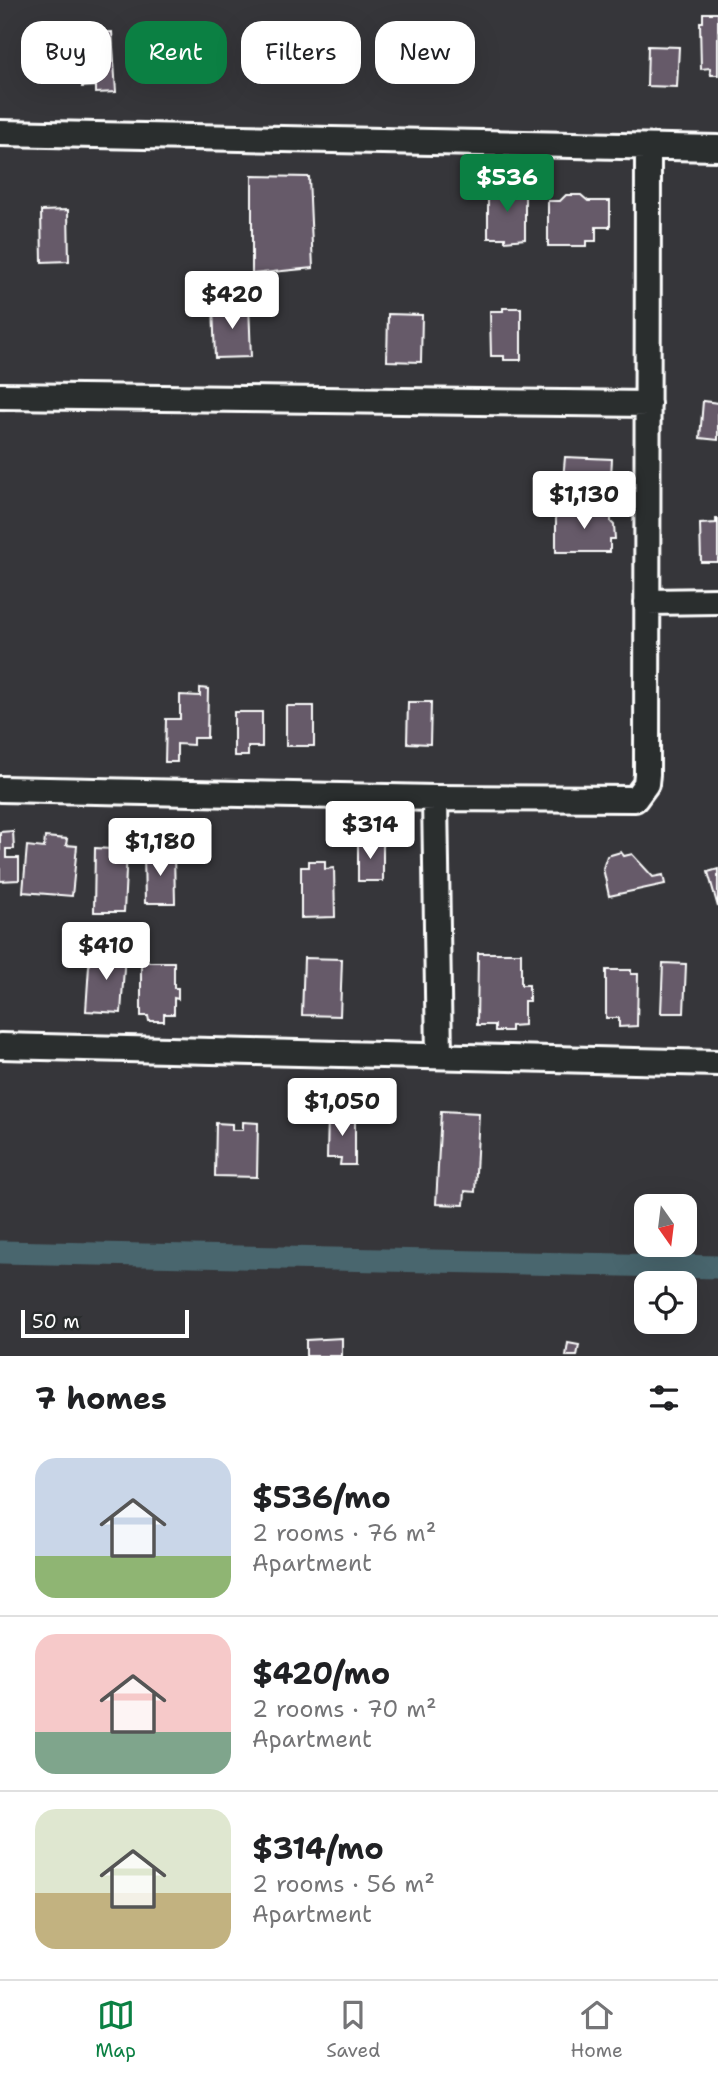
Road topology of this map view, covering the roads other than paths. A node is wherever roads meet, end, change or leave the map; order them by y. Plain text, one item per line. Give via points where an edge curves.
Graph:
1 (0, 133) edge
2 (648, 147) junction
3 (718, 148) edge
4 (0, 396) edge
5 (648, 404) junction
6 (718, 601) edge
7 (647, 602) junction
8 (0, 789) edge
9 (435, 798) junction
10 (0, 1046) edge
11 (439, 1056) junction
12 (718, 1063) edge

1 - 2 street
2 - 3 street
2 - 5 street
4 - 5 street
5 - 7 street
6 - 7 street
7 - 9 street via 646,784 635,799
8 - 9 street
9 - 11 street
10 - 11 street
11 - 12 street

